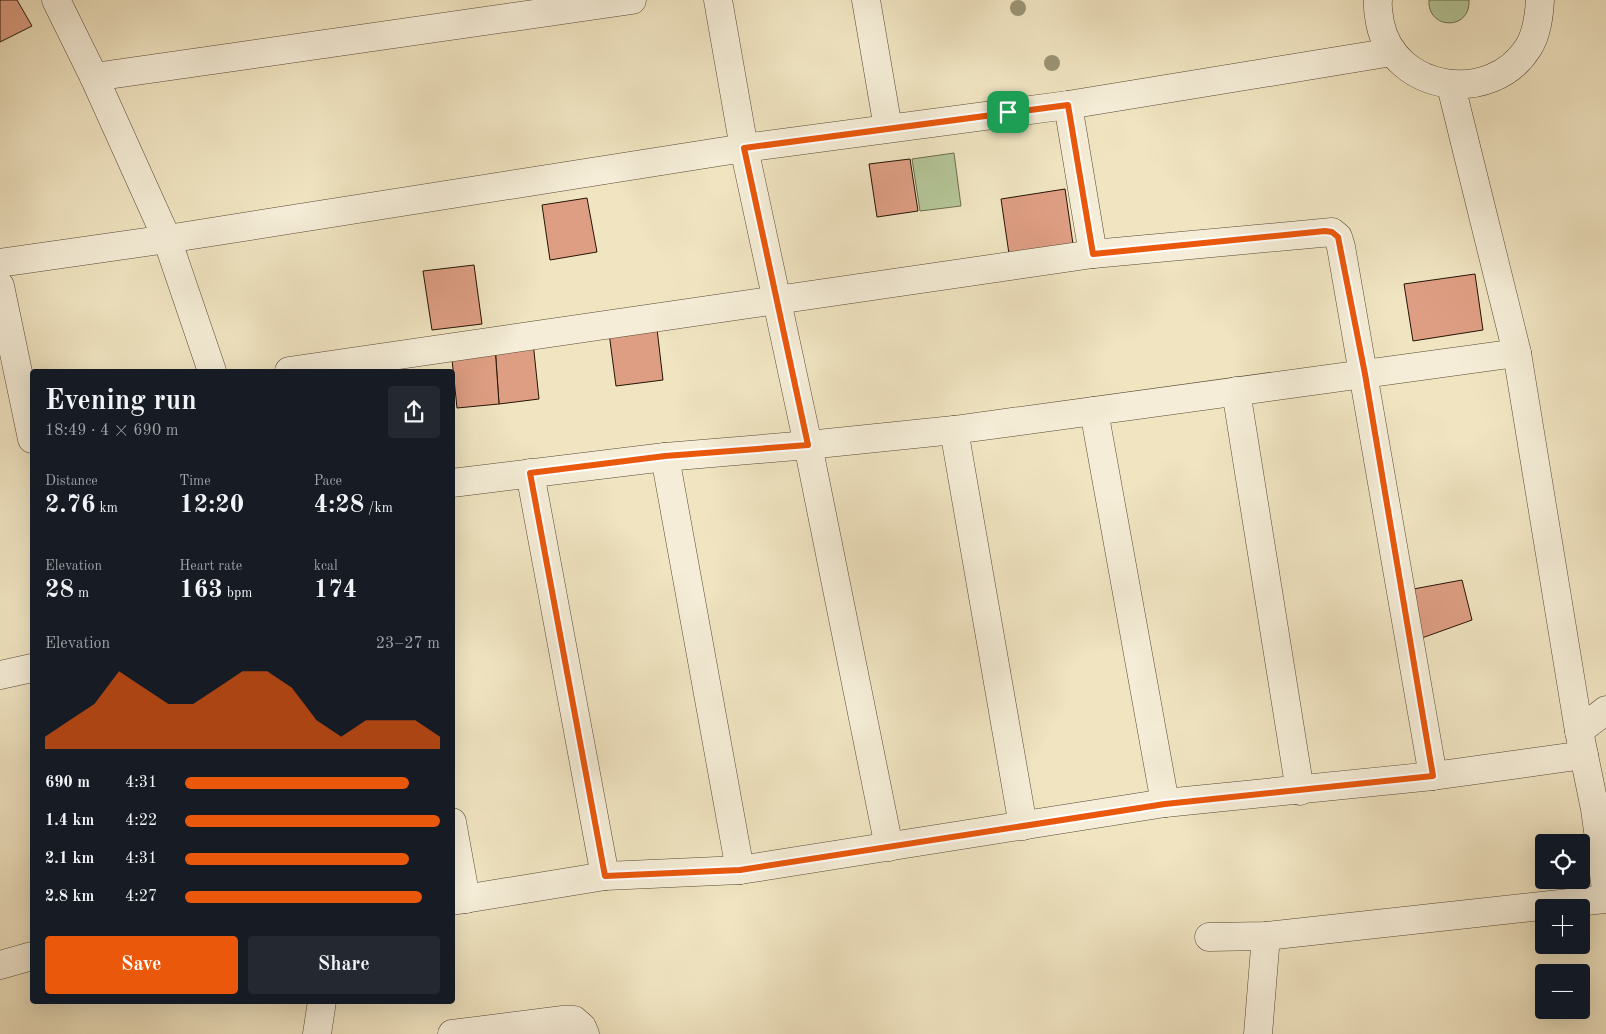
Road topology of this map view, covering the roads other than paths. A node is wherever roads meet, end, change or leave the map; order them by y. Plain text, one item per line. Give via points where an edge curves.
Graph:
1 (56, 0) edge
2 (632, 0) edge
3 (718, 0) edge
4 (866, 0) edge
5 (1378, 0) edge
6 (1540, 0) edge
7 (1392, 52) junction
8 (94, 77) junction
9 (1451, 86) junction
10 (1068, 105) junction
11 (888, 128) junction
12 (744, 148) junction
13 (167, 239) junction
14 (1093, 254) junction
15 (0, 263) edge
16 (0, 286) edge
17 (778, 299) junction
18 (1516, 353) junction
19 (211, 369) edge
20 (303, 369) edge
21 (1365, 374) junction
22 (1236, 391) junction
23 (1094, 411) junction
24 (30, 429) edge
25 (954, 430) junction
26 (808, 445) junction
27 (665, 456) junction
28 (530, 473) junction
29 (455, 483) edge
30 (30, 668) edge
31 (0, 675) edge
32 (1606, 710) edge
33 (1582, 743) junction
34 (1433, 776) junction
35 (1300, 791) junction
36 (1165, 804) junction
37 (1023, 826) junction
38 (889, 847) junction
39 (455, 855) edge
40 (740, 870) junction
41 (605, 876) junction
42 (1606, 889) edge
43 (1606, 899) edge
44 (459, 900) edge
45 (1266, 936) junction
46 (1209, 938) dead end
47 (30, 957) edge
48 (0, 965) edge
49 (322, 1004) edge
50 (318, 1034) edge
51 (452, 1034) edge
52 (585, 1034) edge
53 (1258, 1034) edge

1 - 8 street
2 - 8 street
3 - 12 street
4 - 11 street
5 - 7 street via 1382,33
6 - 9 street via 1539,21 1529,47 1512,66 1488,80
7 - 9 street via 1413,72
7 - 10 street
8 - 13 street
9 - 18 street
10 - 11 street
10 - 14 street
11 - 12 street
12 - 13 street
12 - 17 street
13 - 15 street
13 - 19 street
14 - 17 street
14 - 21 street via 1332,232 1338,237 1341,247
16 - 24 street
17 - 20 street
17 - 26 street
18 - 21 street
18 - 33 street
21 - 22 street
21 - 34 street
22 - 23 street
22 - 35 street
23 - 25 street
23 - 36 street
25 - 26 street
25 - 37 street
26 - 27 street
26 - 38 street
27 - 28 street
27 - 40 street
28 - 29 street
28 - 41 street
30 - 31 street
32 - 33 street
33 - 34 street
33 - 42 street
34 - 35 street
35 - 36 street
36 - 37 street
37 - 38 street
38 - 40 street
39 - 44 street
40 - 41 street
41 - 44 street
43 - 45 street
45 - 46 street
45 - 53 street
47 - 48 street
49 - 50 street
51 - 52 street via 563,1020 574,1020

